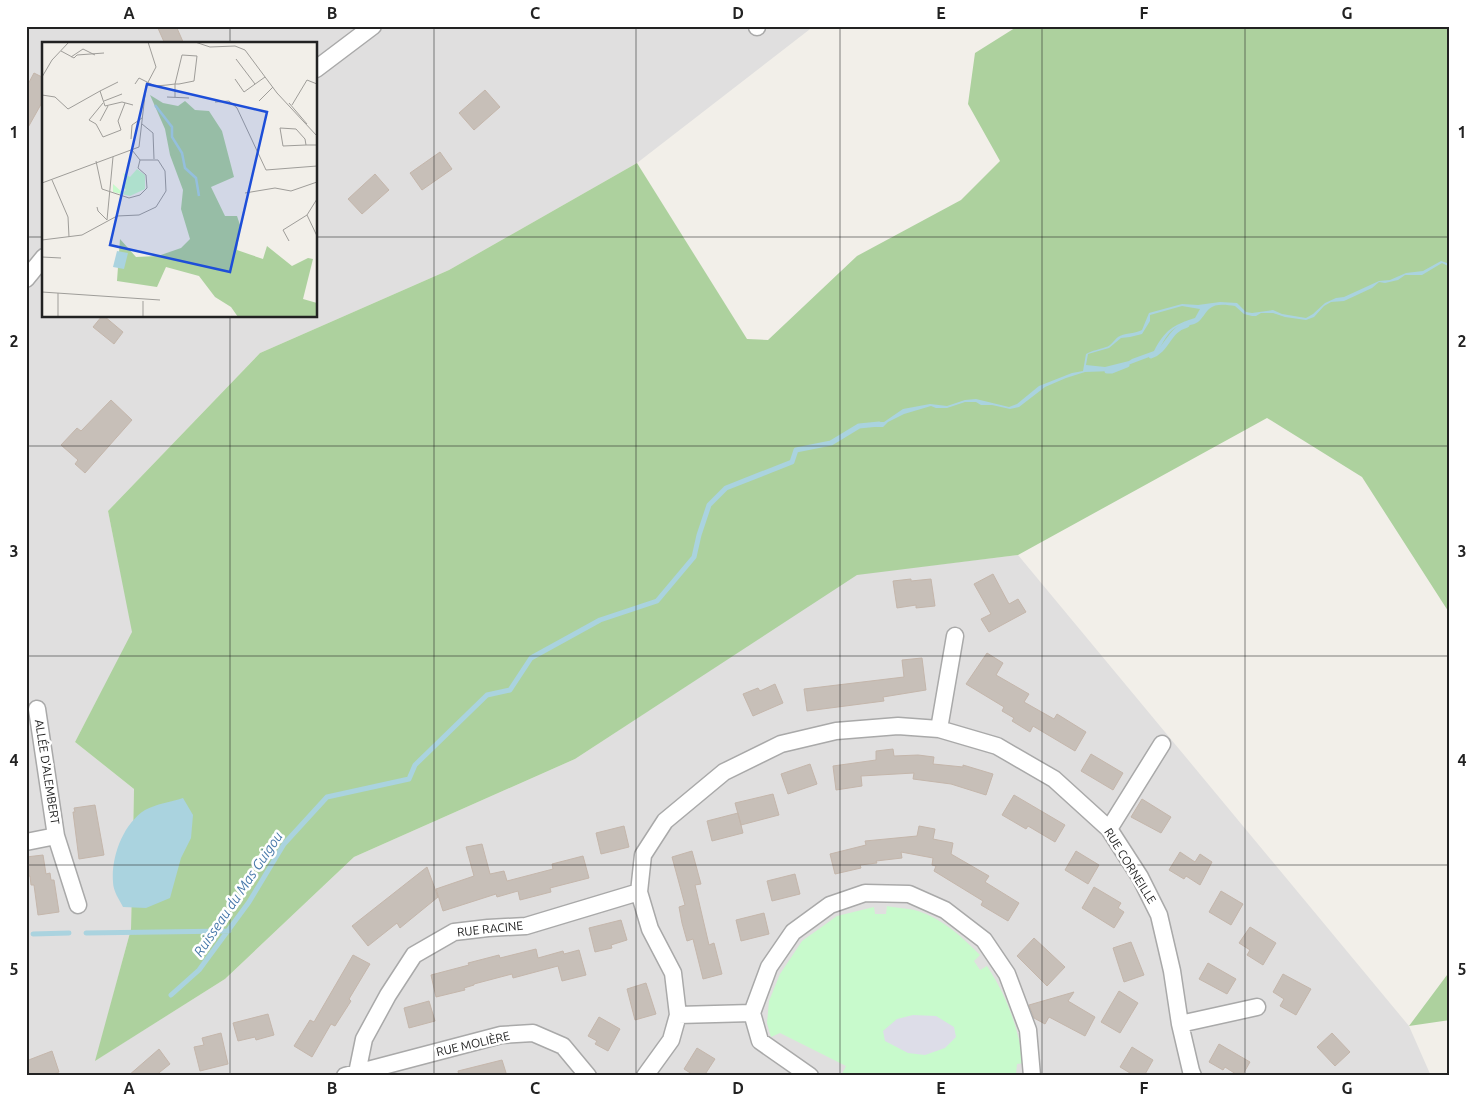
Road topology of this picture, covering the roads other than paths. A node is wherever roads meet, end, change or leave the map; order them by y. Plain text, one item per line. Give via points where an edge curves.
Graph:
1 (373, 26) edge
2 (318, 67) edge
3 (42, 259) edge
4 (26, 279) edge
5 (955, 636) dead end
6 (37, 709) dead end
7 (938, 730) junction
8 (1162, 744) dead end
9 (1109, 829) junction
10 (56, 836) junction
11 (26, 842) edge
12 (639, 892) junction
13 (78, 905) dead end
14 (1257, 1007) dead end
15 (752, 1013) junction
16 (678, 1015) junction
17 (1180, 1024) junction
18 (351, 1074) edge
19 (588, 1076) edge
20 (645, 1076) edge
21 (810, 1076) edge
22 (1032, 1076) edge
23 (1194, 1076) edge

1 - 2 street
3 - 4 street
5 - 7 street
6 - 10 street, ALLÉE D'ALEMBERT
7 - 9 street, RUE CORNEILLE via 997,746 1054,779
7 - 12 street, RUE CORNEILLE via 898,726 836,732 781,744 724,772 665,821 643,855
8 - 9 street
9 - 17 street, RUE CORNEILLE via 1140,877 1159,915
10 - 11 street, ALLÉE D'ALEMBERT
10 - 13 street, ALLÉE D'ALEMBERT
12 - 16 street, RUE CORNEILLE via 650,929 673,973
12 - 18 street, RUE RACINE via 526,926 454,932 414,955 364,1039
14 - 17 street
15 - 16 street
15 - 21 street via 760,1041
15 - 22 street via 770,967 793,932 830,905 865,892 909,894 945,910 984,940 1007,974 1028,1030
16 - 20 street, RUE CORNEILLE via 671,1040
17 - 23 street, RUE CORNEILLE
18 - 19 street, RUE MOLIÈRE via 500,1035 533,1033 562,1046

